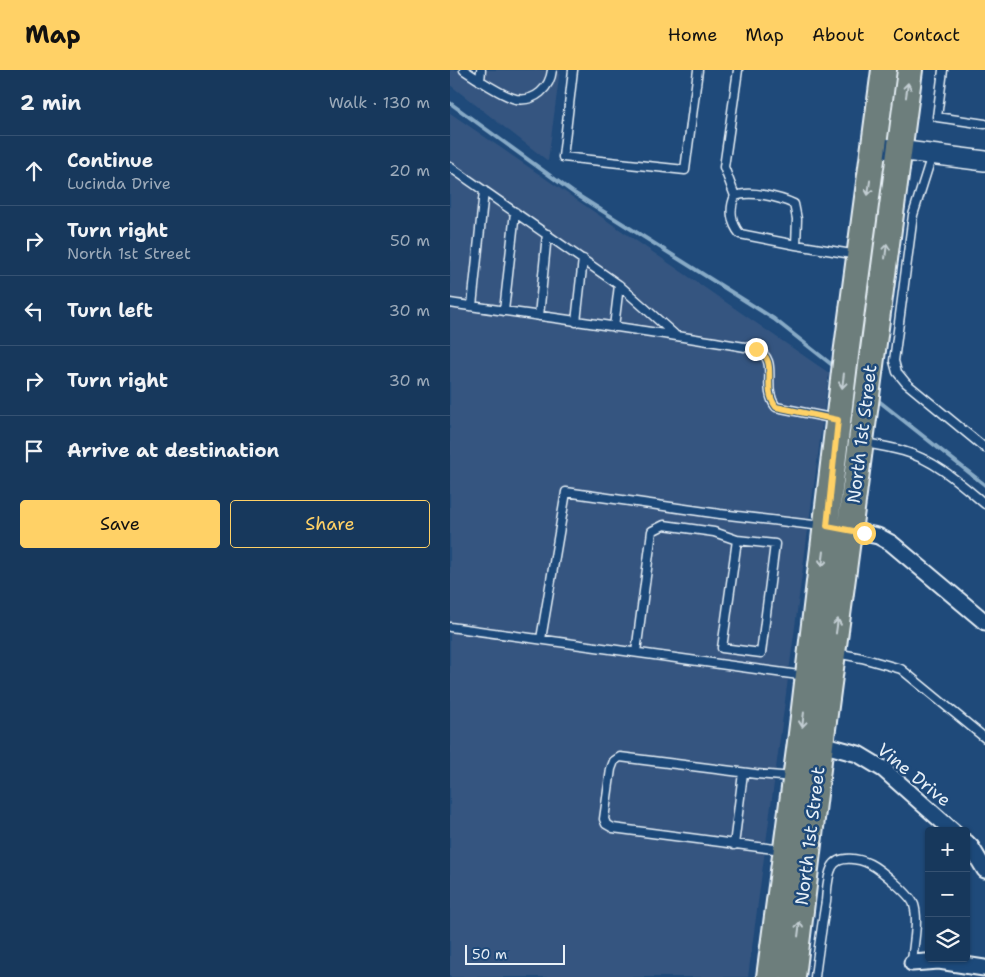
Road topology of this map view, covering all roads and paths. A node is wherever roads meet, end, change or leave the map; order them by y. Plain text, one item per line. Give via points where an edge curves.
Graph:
1 (464, 70) edge
2 (481, 70) edge
3 (552, 70) edge
4 (573, 70) edge
5 (698, 70) edge
6 (738, 70) edge
7 (884, 70) edge
8 (910, 70) edge
9 (943, 70) edge
10 (480, 81) junction
11 (985, 124) edge
12 (874, 147) junction
13 (899, 150) junction
14 (932, 155) junction
15 (985, 161) edge
16 (450, 168) edge
17 (484, 191) junction
18 (735, 196) junction
19 (515, 212) junction
20 (547, 234) junction
21 (796, 245) junction
22 (860, 256) junction
23 (583, 260) junction
24 (619, 285) junction
25 (450, 302) edge
26 (472, 306) junction
27 (504, 311) junction
28 (539, 316) junction
29 (576, 322) junction
30 (614, 327) junction
31 (674, 334) junction
32 (871, 369) junction
33 (839, 413) junction
34 (861, 442) junction
35 (985, 448) edge
36 (985, 504) edge
37 (827, 526) junction
38 (850, 530) junction
39 (737, 540) junction
40 (985, 622) edge
41 (450, 627) edge
42 (540, 639) junction
43 (822, 651) junction
44 (636, 652) junction
45 (808, 677) junction
46 (985, 738) edge
47 (821, 744) junction
48 (743, 773) junction
49 (796, 777) junction
50 (948, 827) edge
51 (795, 836) junction
52 (734, 845) junction
53 (970, 846) edge
54 (985, 870) edge
55 (912, 963) joint
56 (985, 964) edge
57 (984, 968) edge
58 (768, 977) edge
59 (793, 977) edge
60 (815, 977) edge
61 (983, 977) edge

1 - 10 lane
2 - 10 lane
3 - 10 lane via 545,89 532,97 516,99
4 - 5 lane via 563,157 685,170
6 - 18 lane via 724,168
7 - 12 main road, North 1st Street
13 -> 8 main road, North 1st Street
9 - 11 lane via 937,117
12 - 13 street
12 -> 22 main road, North 1st Street
13 - 14 street
32 -> 13 main road, North 1st Street
14 - 15 street
14 - 35 lane via 913,215 894,361 897,372 906,383
16 - 17 lane
17 - 19 lane
17 - 26 lane
18 - 21 lane via 732,204 734,226 740,234
18 - 21 lane via 782,198 794,204
19 - 20 lane
19 - 27 lane
20 - 23 lane
20 - 28 lane
21 - 22 lane
22 - 32 main road via 868,268
22 -> 33 main road, North 1st Street
23 - 24 lane
23 - 29 lane
24 - 30 lane
24 - 31 lane
25 - 26 lane
26 - 27 lane
27 - 28 lane
28 - 29 lane
29 - 30 lane
30 - 31 lane
31 - 33 lane via 764,352 769,361 770,399 776,407
32 - 34 main road, North 1st Street
33 - 37 main road, North 1st Street
34 - 36 lane via 905,451 924,459
34 - 38 main road, North 1st Street
37 - 38 street
37 - 42 lane via 566,492
37 -> 43 main road, North 1st Street
38 - 40 street via 878,536 891,543
43 -> 38 main road, North 1st Street
39 - 39 lane via 722,648 761,653 775,544
39 - 44 lane via 714,532 664,525 652,531
41 - 42 lane
42 - 44 lane
43 - 45 main road, North 1st Street
43 - 46 lane via 901,669
43 - 47 main road, North 1st Street
44 - 45 lane
45 -> 49 main road, North 1st Street
47 - 50 street, Vine Drive via 858,754 883,770
47 - 51 main road, North 1st Street
48 - 49 lane
48 - 52 lane
48 - 52 lane via 620,757 611,769 604,819 613,828
49 - 51 main road, North 1st Street
51 - 52 lane
51 - 58 main road, North 1st Street
59 -> 51 main road, North 1st Street
53 - 54 street
55 - 57 street via 939,961
55 - 60 lane via 916,915 911,899 871,864 846,858 832,866
56 - 57 street
57 - 61 street

